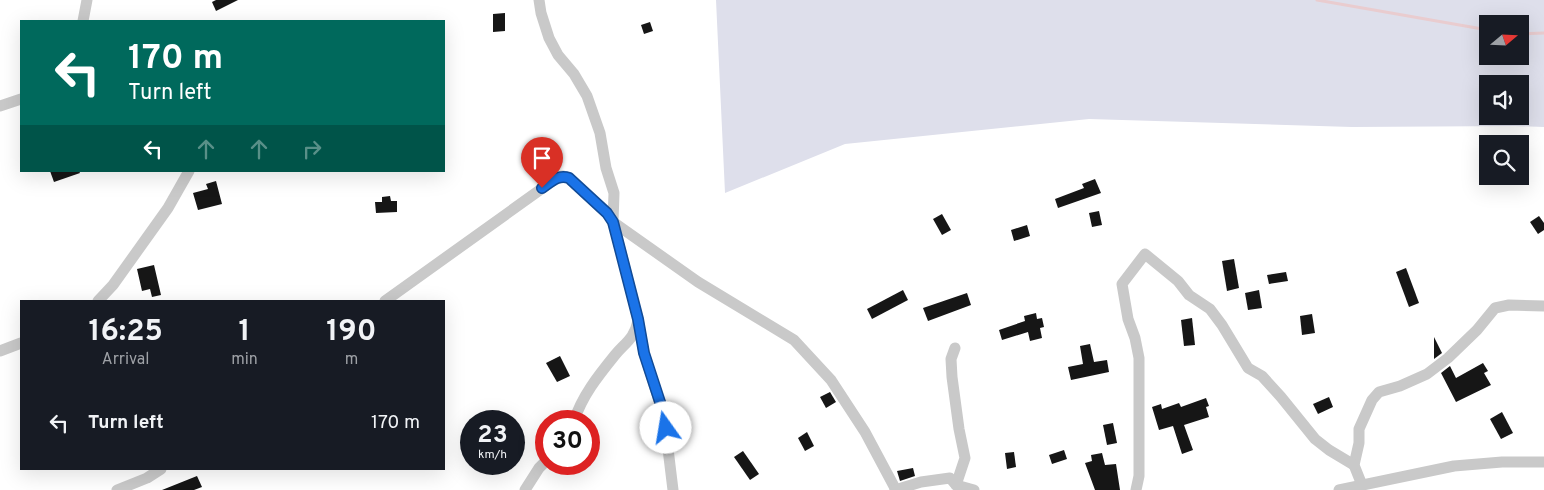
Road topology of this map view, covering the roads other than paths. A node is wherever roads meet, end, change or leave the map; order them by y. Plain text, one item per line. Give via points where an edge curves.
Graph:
1 (87, 0) edge
2 (539, 0) edge
3 (83, 20) edge
4 (20, 99) edge
5 (0, 106) edge
6 (188, 172) edge
7 (613, 222) junction
8 (99, 300) edge
9 (386, 300) edge
10 (1544, 306) edge
11 (638, 319) junction
12 (20, 343) edge
13 (955, 348) dead end
14 (0, 351) edge
15 (577, 410) edge
16 (1544, 462) edge
17 (1354, 465) junction
18 (159, 470) edge
19 (535, 474) edge
20 (1385, 480) junction
21 (956, 485) junction
22 (1362, 485) junction
23 (117, 490) edge
24 (525, 490) edge
25 (673, 490) edge
26 (896, 490) edge
27 (974, 490) edge
28 (1136, 490) edge
29 (1339, 490) edge
30 (1392, 490) edge

1 - 3 street
2 - 7 street via 549,38 587,96 600,133 614,193
4 - 5 street
6 - 8 street via 168,208
7 - 9 street via 569,178 558,177
7 - 11 street
7 - 26 street via 698,282 794,340 832,380
10 - 17 street via 1496,308 1448,358 1427,374 1378,392 1359,430
11 - 15 street via 631,339 588,390
11 - 25 street via 644,353 665,422
12 - 14 street
13 - 21 street via 951,359 952,377 966,458
16 - 20 street via 1454,466
17 - 22 street
17 - 28 street via 1315,439 1262,376 1248,368 1210,309 1189,295 1178,281 1145,254 1122,284 1139,358 1139,476
18 - 23 street
19 - 24 street
20 - 22 street
20 - 30 street
21 - 26 street via 950,478
21 - 27 street
22 - 29 street

